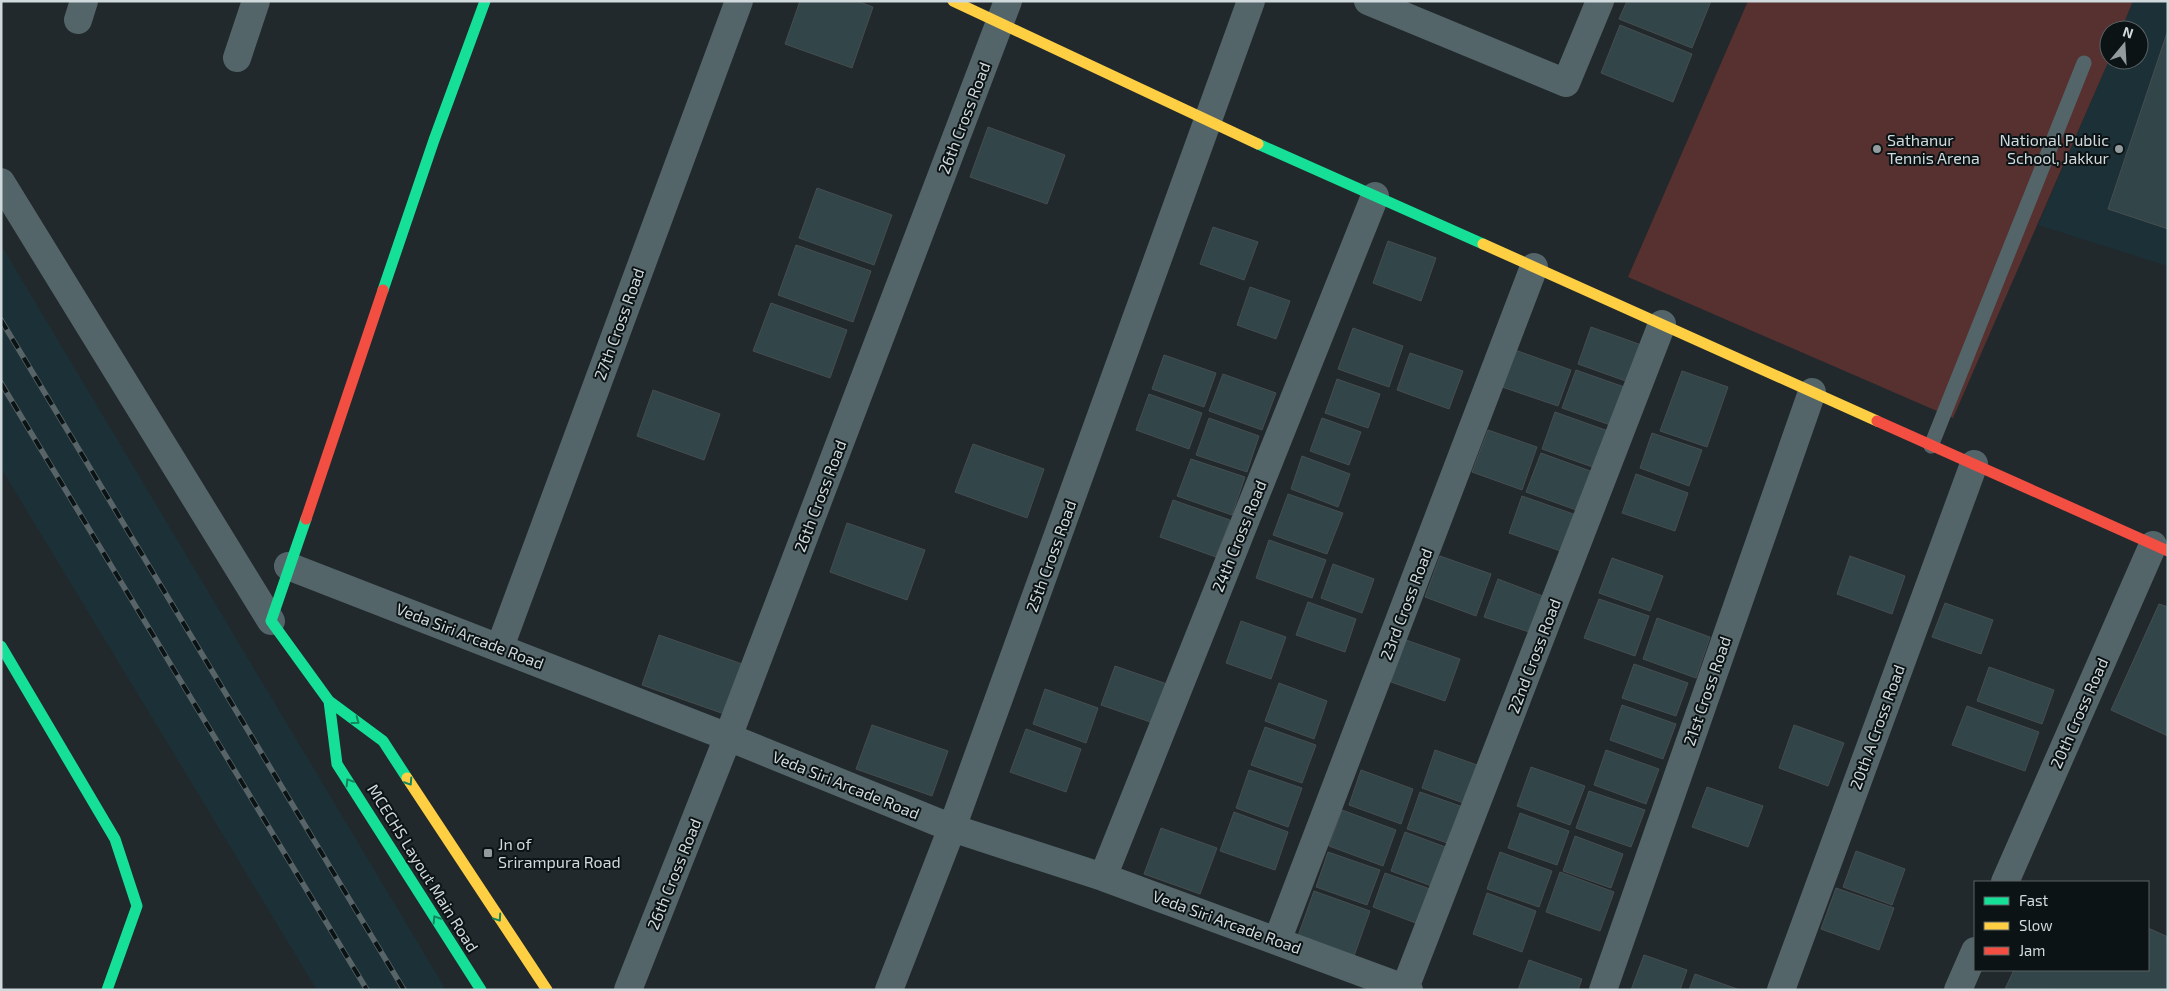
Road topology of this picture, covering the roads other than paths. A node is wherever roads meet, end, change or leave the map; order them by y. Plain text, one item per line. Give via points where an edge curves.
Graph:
1 (256, 1) edge
2 (485, 1) edge
3 (739, 1) edge
4 (953, 1) edge
5 (1251, 1) edge
6 (1368, 1) edge
7 (1600, 1) edge
8 (1004, 12) edge
9 (237, 58) dead end
10 (2084, 63) dead end
11 (1208, 120) junction
12 (1, 182) edge
13 (1375, 196) junction
14 (1534, 267) junction
15 (1662, 324) junction
16 (1812, 392) junction
17 (1931, 446) junction
18 (1974, 464) junction
19 (2160, 548) edge
20 (288, 566) junction
21 (270, 621) junction
22 (1, 646) edge
23 (500, 647) junction
24 (329, 702) junction
25 (728, 738) junction
26 (952, 828) junction
27 (1103, 877) junction
28 (2005, 881) edge
29 (1277, 941) junction
30 (1974, 953) edge
31 (1407, 989) edge
32 (107, 990) edge
33 (481, 990) edge
34 (547, 990) edge
35 (628, 990) edge
36 (889, 990) edge
37 (1603, 990) edge
38 (1781, 990) edge
39 (1958, 990) edge

1 - 9 street
2 - 20 street
3 - 23 street, 27th Cross Road
4 - 8 street
5 - 11 street, 25th Cross Road
6 - 7 street via 1566,83
8 - 11 street
8 - 25 street, 26th Cross Road
10 - 17 lane
11 - 13 street
11 - 26 street, 25th Cross Road
12 - 21 street
13 - 14 street
13 - 27 street, 24th Cross Road
14 - 15 street
14 - 29 street, 23rd Cross Road
15 - 16 street
15 - 31 street, 22nd Cross Road
16 - 17 street
16 - 37 street, 21st Cross Road
17 - 18 street
18 - 19 street
18 - 38 street, 20th A Cross Road
19 - 28 street, 20th Cross Road
20 - 21 street
20 - 23 street, Veda Siri Arcade Road
21 - 24 street
22 - 32 street via 115,840 137,906
23 - 25 street, Veda Siri Arcade Road
33 -> 24 street, MCECHS Layout Main Road via 337,764
24 -> 34 street, MCECHS Layout Main Road via 383,741
25 - 26 street, Veda Siri Arcade Road
25 - 35 street, 26th Cross Road
26 - 27 street, Veda Siri Arcade Road
26 - 36 street, 25th Cross Road
27 - 29 street, Veda Siri Arcade Road
29 - 31 street, Veda Siri Arcade Road
30 - 39 street

